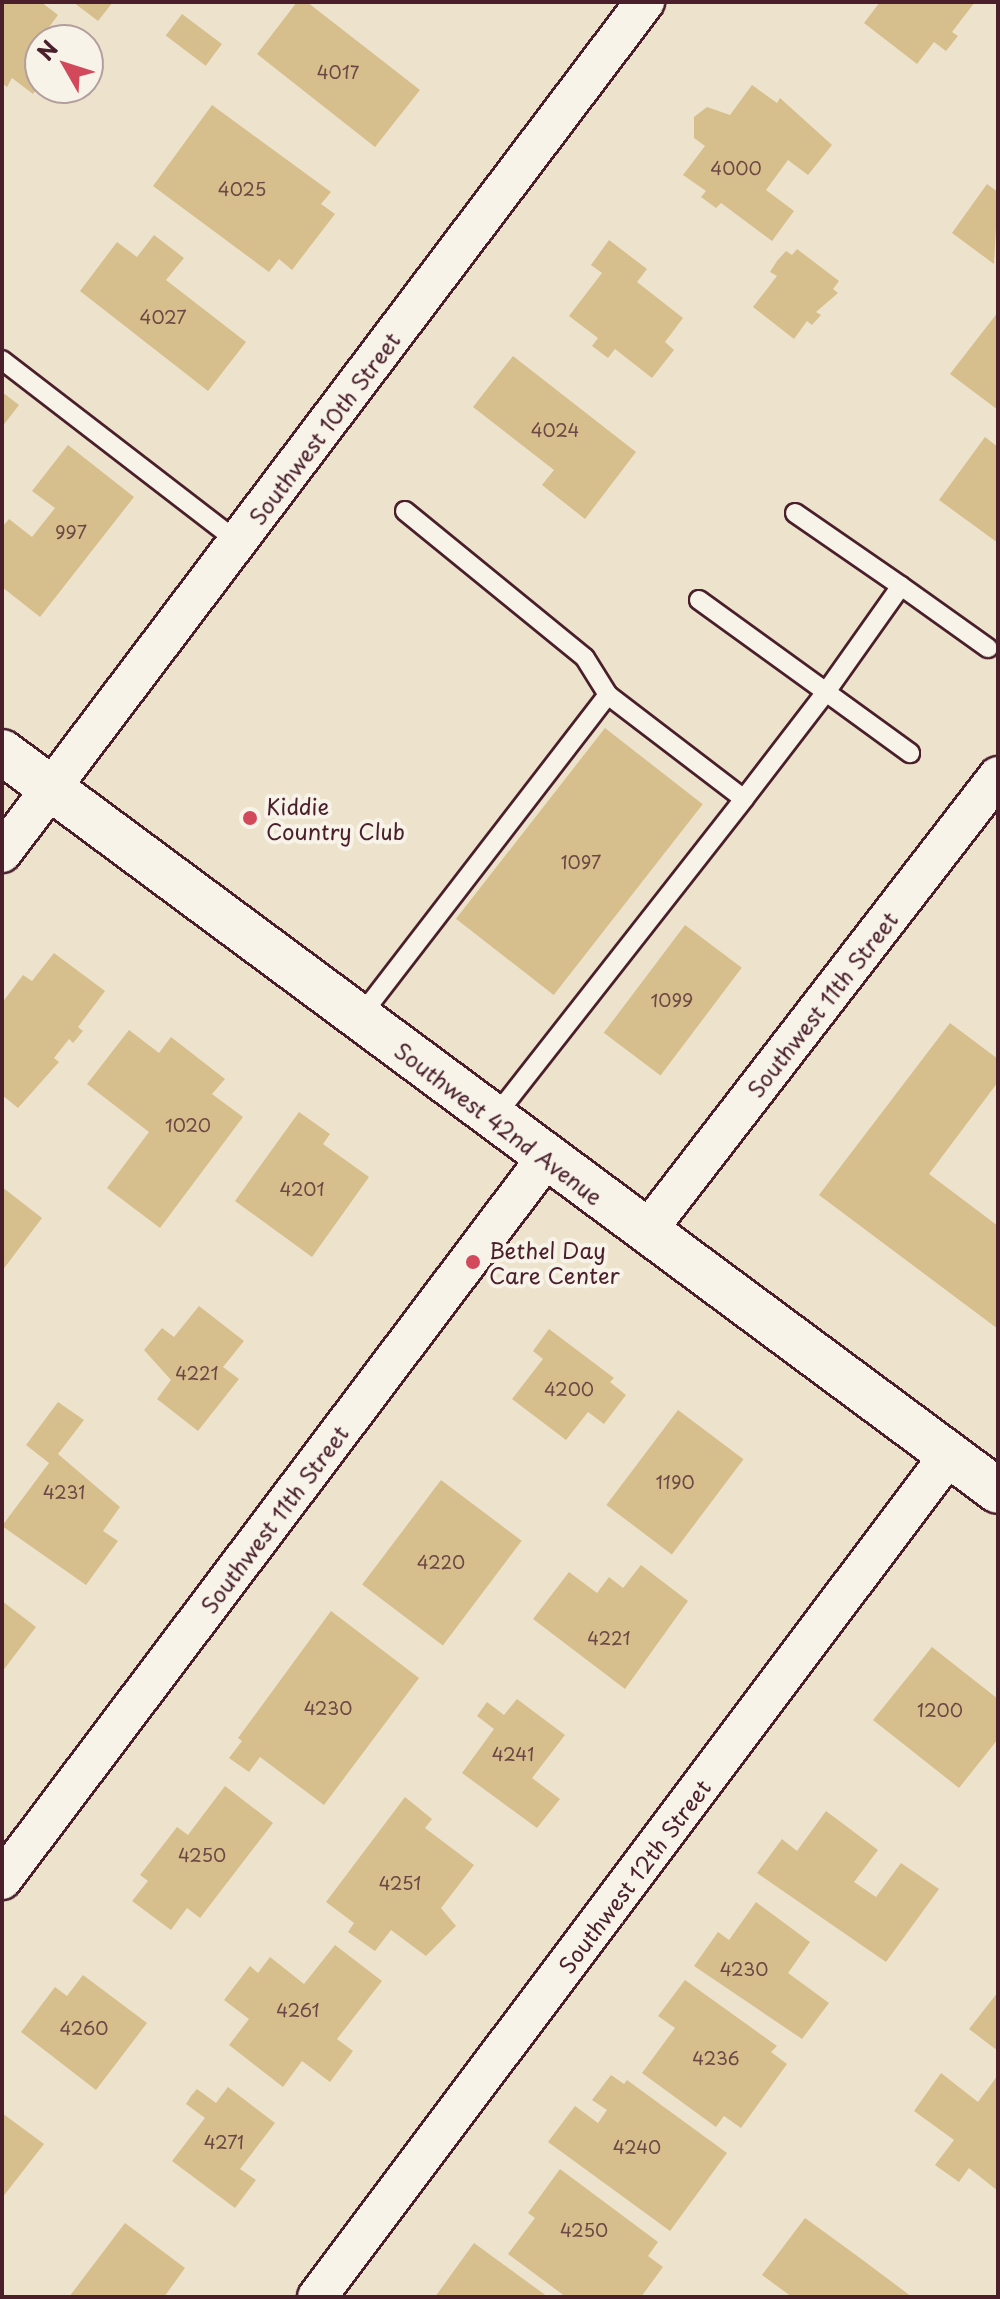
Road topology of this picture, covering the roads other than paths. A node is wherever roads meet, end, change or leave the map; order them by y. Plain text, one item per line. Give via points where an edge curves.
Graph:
1 (645, 2) edge
2 (2, 360) edge
3 (405, 511) dead end
4 (795, 513) dead end
5 (238, 542) junction
6 (901, 586) junction
7 (699, 600) dead end
8 (988, 648) dead end
9 (826, 692) junction
10 (608, 695) junction
11 (2, 752) edge
12 (910, 753) dead end
13 (998, 776) edge
14 (51, 789) junction
15 (744, 799) junction
16 (2, 853) edge
17 (359, 1018) junction
18 (493, 1119) junction
19 (546, 1158) junction
20 (646, 1232) junction
21 (949, 1455) junction
22 (998, 1491) edge
23 (2, 1880) edge
24 (317, 2297) edge

1 - 5 street, Southwest 10th Street
2 - 5 lane
3 - 10 lane via 585,658
4 - 6 lane
5 - 14 street, Southwest 10th Street
6 - 8 lane
6 - 9 lane
7 - 9 lane
9 - 12 lane
9 - 15 lane
10 - 15 lane
10 - 17 lane
11 - 14 main road, Southwest 42nd Avenue
13 - 20 street, Southwest 11th Street
14 - 16 street, Southwest 10th Street
14 - 17 main road, Southwest 42nd Avenue
15 - 18 lane
17 - 18 main road, Southwest 42nd Avenue
18 - 19 main road, Southwest 42nd Avenue
19 - 20 main road, Southwest 42nd Avenue
19 - 23 street, Southwest 11th Street
20 - 21 main road, Southwest 42nd Avenue
21 - 22 main road, Southwest 42nd Avenue
21 - 24 street, Southwest 12th Street

